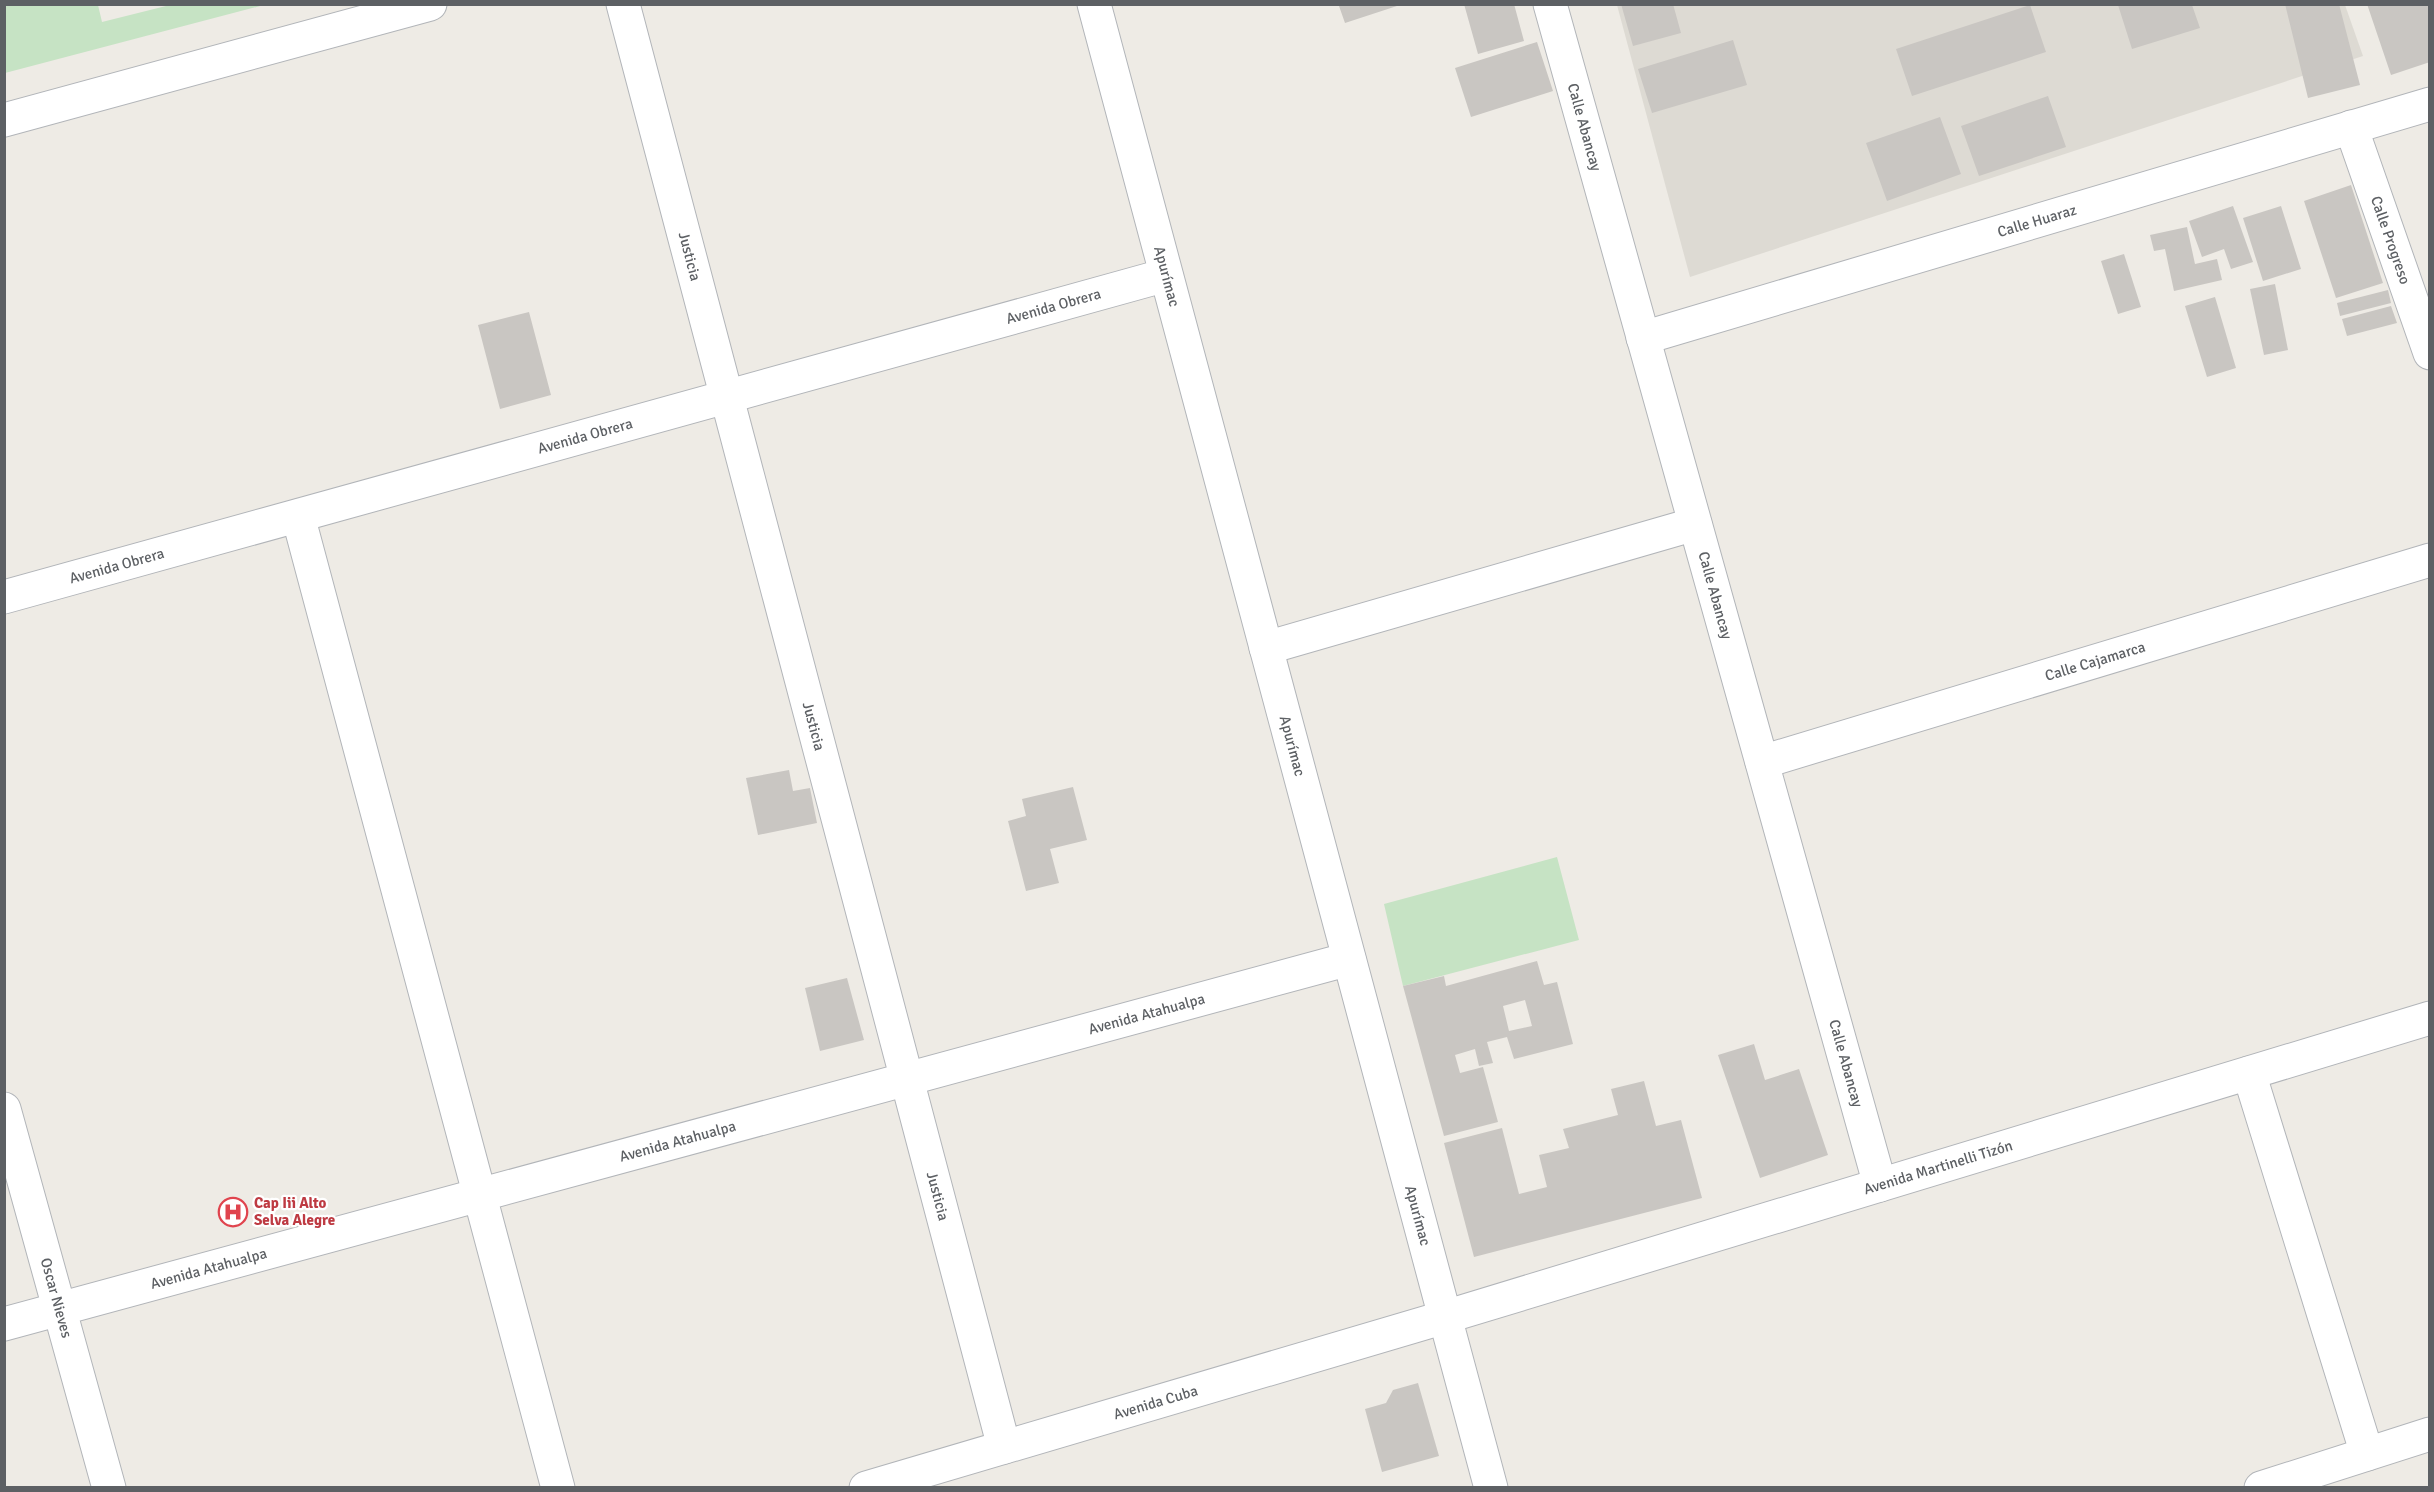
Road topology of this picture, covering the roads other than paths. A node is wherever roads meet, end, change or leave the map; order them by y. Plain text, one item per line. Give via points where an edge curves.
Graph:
1 (430, 4) edge
2 (623, 4) edge
3 (1094, 4) edge
4 (1550, 4) edge
5 (2430, 104) edge
6 (4, 120) edge
7 (2351, 127) junction
8 (1166, 275) junction
9 (1643, 338) junction
10 (2430, 353) edge
11 (727, 398) junction
12 (298, 516) junction
13 (1695, 524) junction
14 (2430, 560) edge
15 (4, 597) edge
16 (1266, 648) junction
17 (1762, 762) junction
18 (1349, 959) junction
19 (2430, 1018) edge
20 (2249, 1073) junction
21 (907, 1079) junction
22 (4, 1108) edge
23 (1881, 1185) junction
24 (480, 1195) junction
25 (60, 1309) junction
26 (1445, 1317) junction
27 (4, 1324) edge
28 (2430, 1434) edge
29 (1004, 1447) junction
30 (2367, 1454) junction
31 (109, 1488) edge
32 (558, 1488) edge
33 (866, 1488) edge
34 (1491, 1488) edge
35 (2261, 1488) edge

1 - 6 street
2 - 11 street, Justicia
3 - 8 street, Apurímac
4 - 9 street, Calle Abancay
5 - 7 street, Calle Huaraz
7 - 9 street, Calle Huaraz
7 - 10 street, Calle Progreso
8 - 11 street, Avenida Obrera
8 - 16 street, Apurímac
9 - 13 street, Calle Abancay
11 - 12 street, Avenida Obrera
11 - 21 street, Justicia
12 - 15 street, Avenida Obrera
12 - 24 street
13 - 16 street
13 - 17 street, Calle Abancay
14 - 17 street, Calle Cajamarca
16 - 18 street, Apurímac
17 - 23 street, Calle Abancay
18 - 21 street, Avenida Atahualpa
18 - 26 street, Apurímac
19 - 20 street, Avenida Martinelli Tizón
20 - 23 street, Avenida Martinelli Tizón
20 - 30 street
21 - 24 street, Avenida Atahualpa
21 - 29 street, Justicia
22 - 25 street, Oscar Nieves
23 - 26 street, Avenida Martinelli Tizón
24 - 25 street, Avenida Atahualpa
24 - 32 street
25 - 27 street, Avenida Atahualpa
25 - 31 street, Oscar Nieves
26 - 29 street, Avenida Cuba
26 - 34 street, Apurímac
28 - 30 street
29 - 33 street, Avenida Cuba
30 - 35 street

